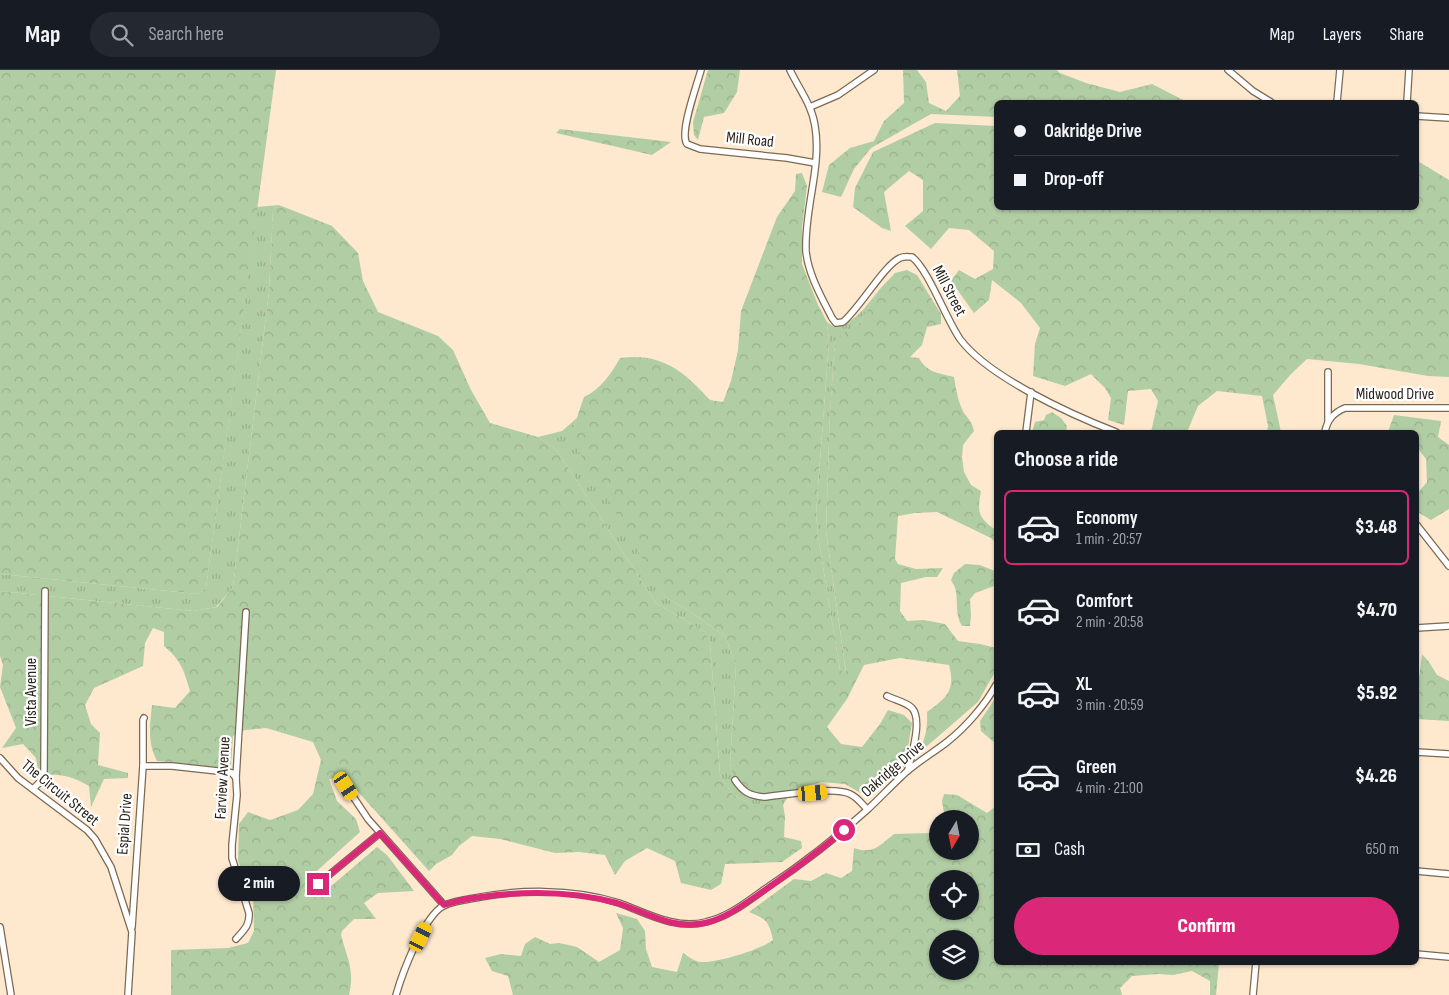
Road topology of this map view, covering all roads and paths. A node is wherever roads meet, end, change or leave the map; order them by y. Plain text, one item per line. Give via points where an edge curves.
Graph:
1 (701, 70) edge
2 (790, 70) edge
3 (874, 70) edge
4 (1228, 70) edge
5 (1340, 70) edge
6 (1409, 70) edge
7 (1268, 100) edge
8 (1337, 100) edge
9 (1407, 100) edge
10 (810, 107) junction
11 (1419, 116) edge
12 (1449, 118) edge
13 (815, 163) junction
14 (1328, 372) dead end
15 (1031, 392) junction
16 (1449, 408) edge
17 (1328, 421) junction
18 (1026, 430) edge
19 (1105, 430) edge
20 (1326, 430) edge
21 (1419, 527) edge
22 (1448, 561) edge
23 (45, 591) dead end
24 (246, 612) dead end
25 (1449, 626) edge
26 (1419, 628) edge
27 (994, 687) edge
28 (887, 696) dead end
29 (144, 718) dead end
30 (1419, 752) edge
31 (1449, 754) edge
32 (0, 758) edge
33 (143, 766) junction
34 (908, 770) junction
35 (236, 778) junction
36 (734, 780) dead end
37 (346, 786) dead end
38 (33, 790) junction
39 (867, 810) junction
40 (380, 833) junction
41 (1419, 871) edge
42 (1449, 874) edge
43 (318, 884) dead end
44 (444, 905) junction
45 (0, 927) edge
46 (132, 932) junction
47 (236, 938) dead end
48 (1419, 954) edge
49 (1449, 957) edge
50 (1256, 965) edge
51 (11, 995) edge
52 (128, 995) edge
53 (396, 995) edge
54 (1253, 995) edge

1 - 13 street, Mill Road via 686,125 685,142 700,149
2 - 10 street
3 - 10 street via 838,95
4 - 7 street
5 - 8 street
6 - 9 street
10 - 13 street via 816,128
11 - 12 street
13 - 15 street, Mill Street via 806,252 811,273 836,323 849,317 898,259 912,257 962,341 1000,374
14 - 17 street
15 - 18 street
15 - 19 street, Mill Street
16 - 17 street, Midwood Drive via 1354,407 1338,411
17 - 20 street
21 - 22 street
23 - 38 street, Vista Avenue via 44,771
24 - 35 street, Farview Avenue
25 - 26 street
27 - 34 street, Oakridge Drive via 958,734
28 - 34 street via 914,709 917,718
29 - 33 street, Espial Drive
30 - 31 street
32 - 38 street, The Circuit Street
33 - 35 street via 179,766 227,772
33 - 46 street, Espial Drive
34 - 39 street, Oakridge Drive
35 - 47 street, Farview Avenue via 232,858 250,920
36 - 39 street via 754,797 829,791 849,793
37 - 40 street
38 - 46 street, The Circuit Street via 95,839 111,867
39 - 44 street, Oakridge Drive via 791,872 727,915 706,923 668,922 619,904 548,892 477,897
40 - 43 street
40 - 44 street
41 - 42 street
44 - 53 street via 429,921
45 - 51 street
46 - 52 street, The Circuit Street
48 - 49 street
50 - 54 street

